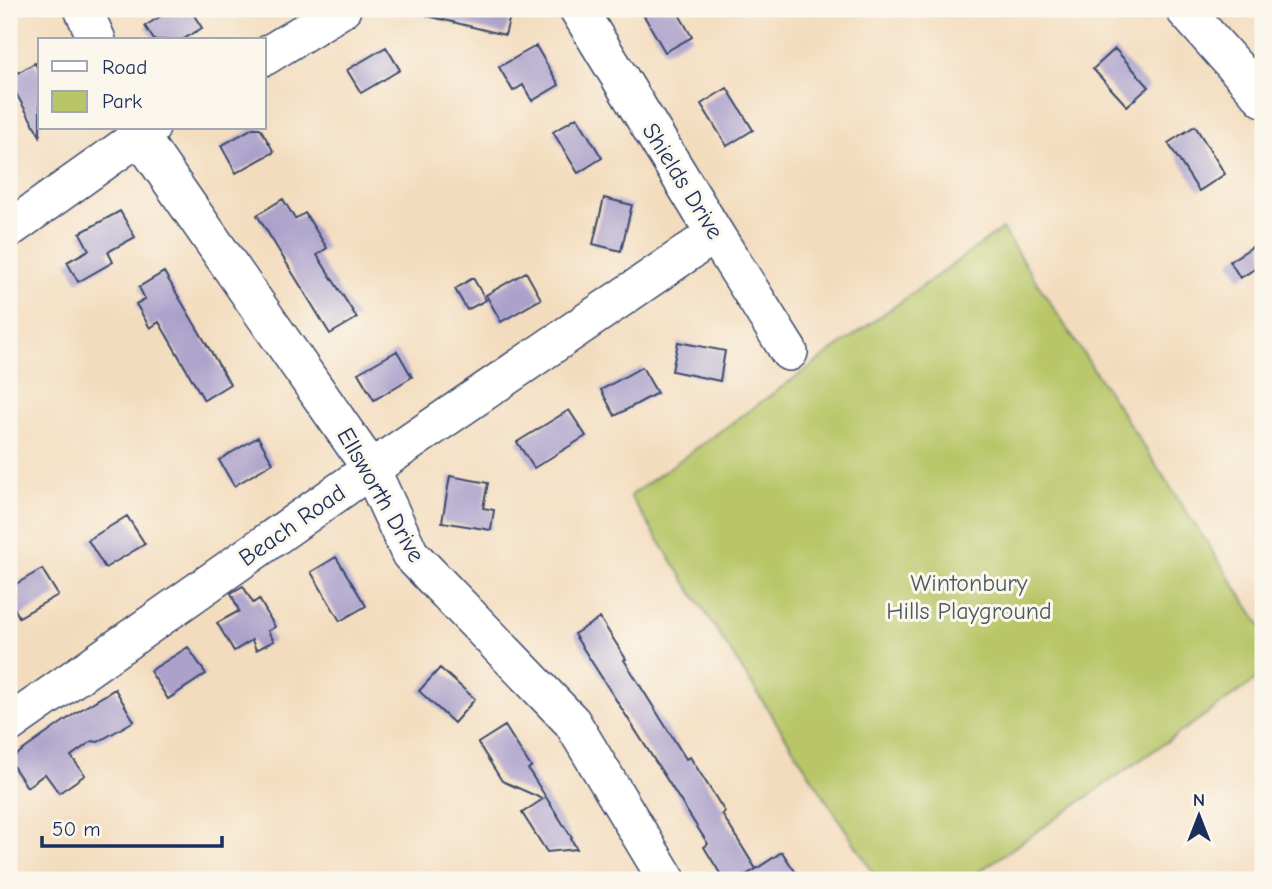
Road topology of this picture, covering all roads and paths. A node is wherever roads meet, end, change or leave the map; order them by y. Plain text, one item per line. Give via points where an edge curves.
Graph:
1 (83, 9) edge
2 (342, 9) edge
3 (578, 9) edge
4 (1184, 9) edge
5 (96, 38) edge
6 (266, 56) edge
7 (1263, 98) edge
8 (142, 130) edge
9 (9, 229) edge
10 (715, 234) junction
11 (789, 352) dead end
12 (371, 470) junction
13 (9, 724) edge
14 (667, 880) edge

1 - 5 street
2 - 6 street
3 - 10 street, Shields Drive
4 - 7 street
8 - 9 street
8 - 12 street, Ellsworth Drive
10 - 11 street, Shields Drive
10 - 12 street, Beach Road
12 - 13 street, Beach Road
12 - 14 street, Ellsworth Drive via 410,554 572,722

